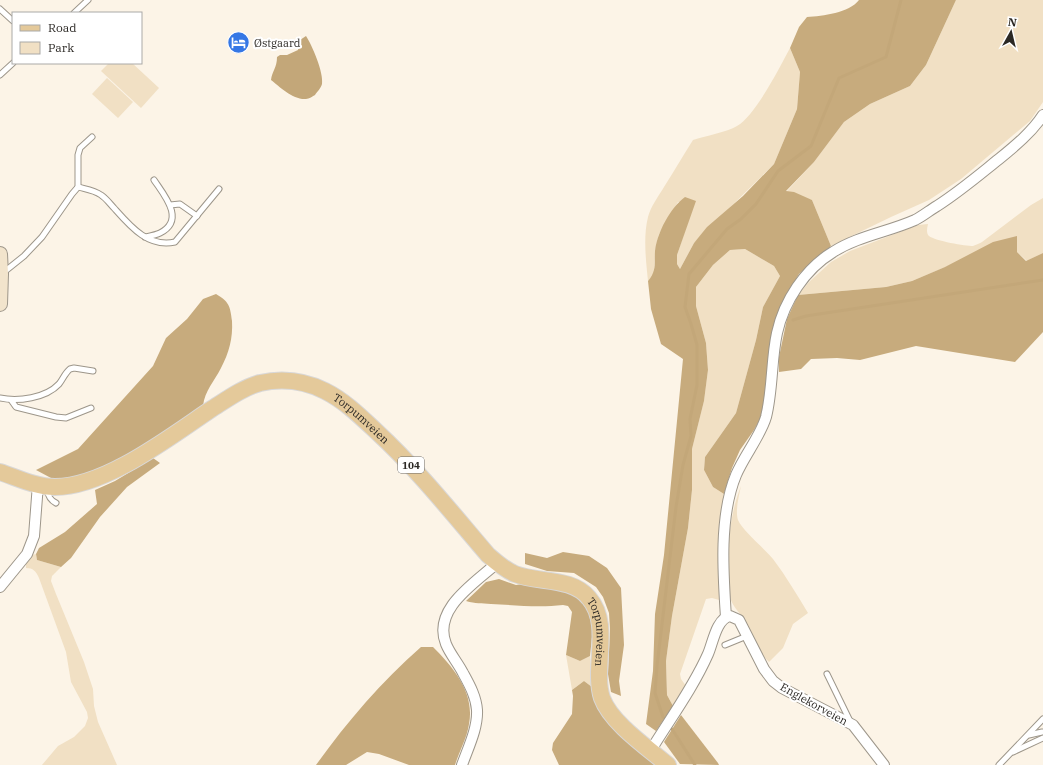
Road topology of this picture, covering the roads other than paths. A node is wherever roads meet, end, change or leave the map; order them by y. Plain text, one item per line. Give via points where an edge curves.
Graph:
1 (88, 0) edge
2 (0, 9) edge
3 (75, 12) edge
4 (12, 20) edge
5 (12, 64) edge
6 (0, 75) edge
7 (1043, 115) edge
8 (92, 137) dead end
9 (154, 180) dead end
10 (78, 187) junction
11 (219, 189) dead end
12 (170, 205) junction
13 (197, 216) junction
14 (145, 237) junction
15 (0, 254) edge
16 (1, 274) junction
17 (0, 304) edge
18 (93, 371) dead end
19 (0, 398) edge
20 (11, 400) junction
21 (91, 408) dead end
22 (0, 472) edge
23 (42, 485) junction
24 (56, 503) dead end
25 (497, 563) junction
26 (0, 587) edge
27 (726, 616) junction
28 (747, 636) junction
29 (725, 645) dead end
30 (827, 674) dead end
31 (1043, 719) edge
32 (851, 724) junction
33 (1042, 732) dead end
34 (1029, 735) junction
35 (1043, 738) edge
36 (651, 750) junction
37 (1010, 753) junction
38 (462, 765) edge
39 (668, 765) edge
40 (884, 765) edge
41 (999, 765) edge

1 - 3 lane
2 - 4 lane
5 - 6 lane
7 - 27 street via 1011,149 948,199 916,219 853,241 833,252 808,272 794,291 781,317 777,334 770,402 765,419 731,490 723,546 722,572
8 - 10 lane via 80,148
9 - 12 lane
10 - 14 lane via 102,195 123,219
10 - 16 lane via 42,237 24,256
11 - 13 lane
12 - 13 lane via 180,204
12 - 14 lane via 172,219 168,227 160,233
13 - 14 lane via 175,242 157,243
15 - 16 main road
16 - 17 main road
18 - 20 lane via 70,369 50,391
19 - 20 lane
20 - 21 lane via 16,407 56,417 66,418
22 - 23 main road, Torpumveien / 104
23 - 24 lane via 51,500
23 - 25 main road, Torpumveien / 104 via 64,486 84,482 129,463 232,396 254,385 272,381 302,383 325,392 354,410 409,462
23 - 26 street via 34,536 27,554
25 - 36 main road, Torpumveien / 104 via 514,574 566,584 588,596 599,616 599,680 602,698 611,714 630,734
25 - 38 street via 460,595 444,622 446,645 472,690 477,710 474,730
27 - 28 street, Englekorveien via 733,616 739,620
27 - 36 street via 718,626 707,657 689,691
28 - 29 lane
28 - 32 street, Englekorveien via 773,681
30 - 32 lane
31 - 34 lane
32 - 40 street, Englekorveien
33 - 34 lane
34 - 37 lane
35 - 37 lane
36 - 39 main road, Torpumveien / 104
37 - 41 lane

